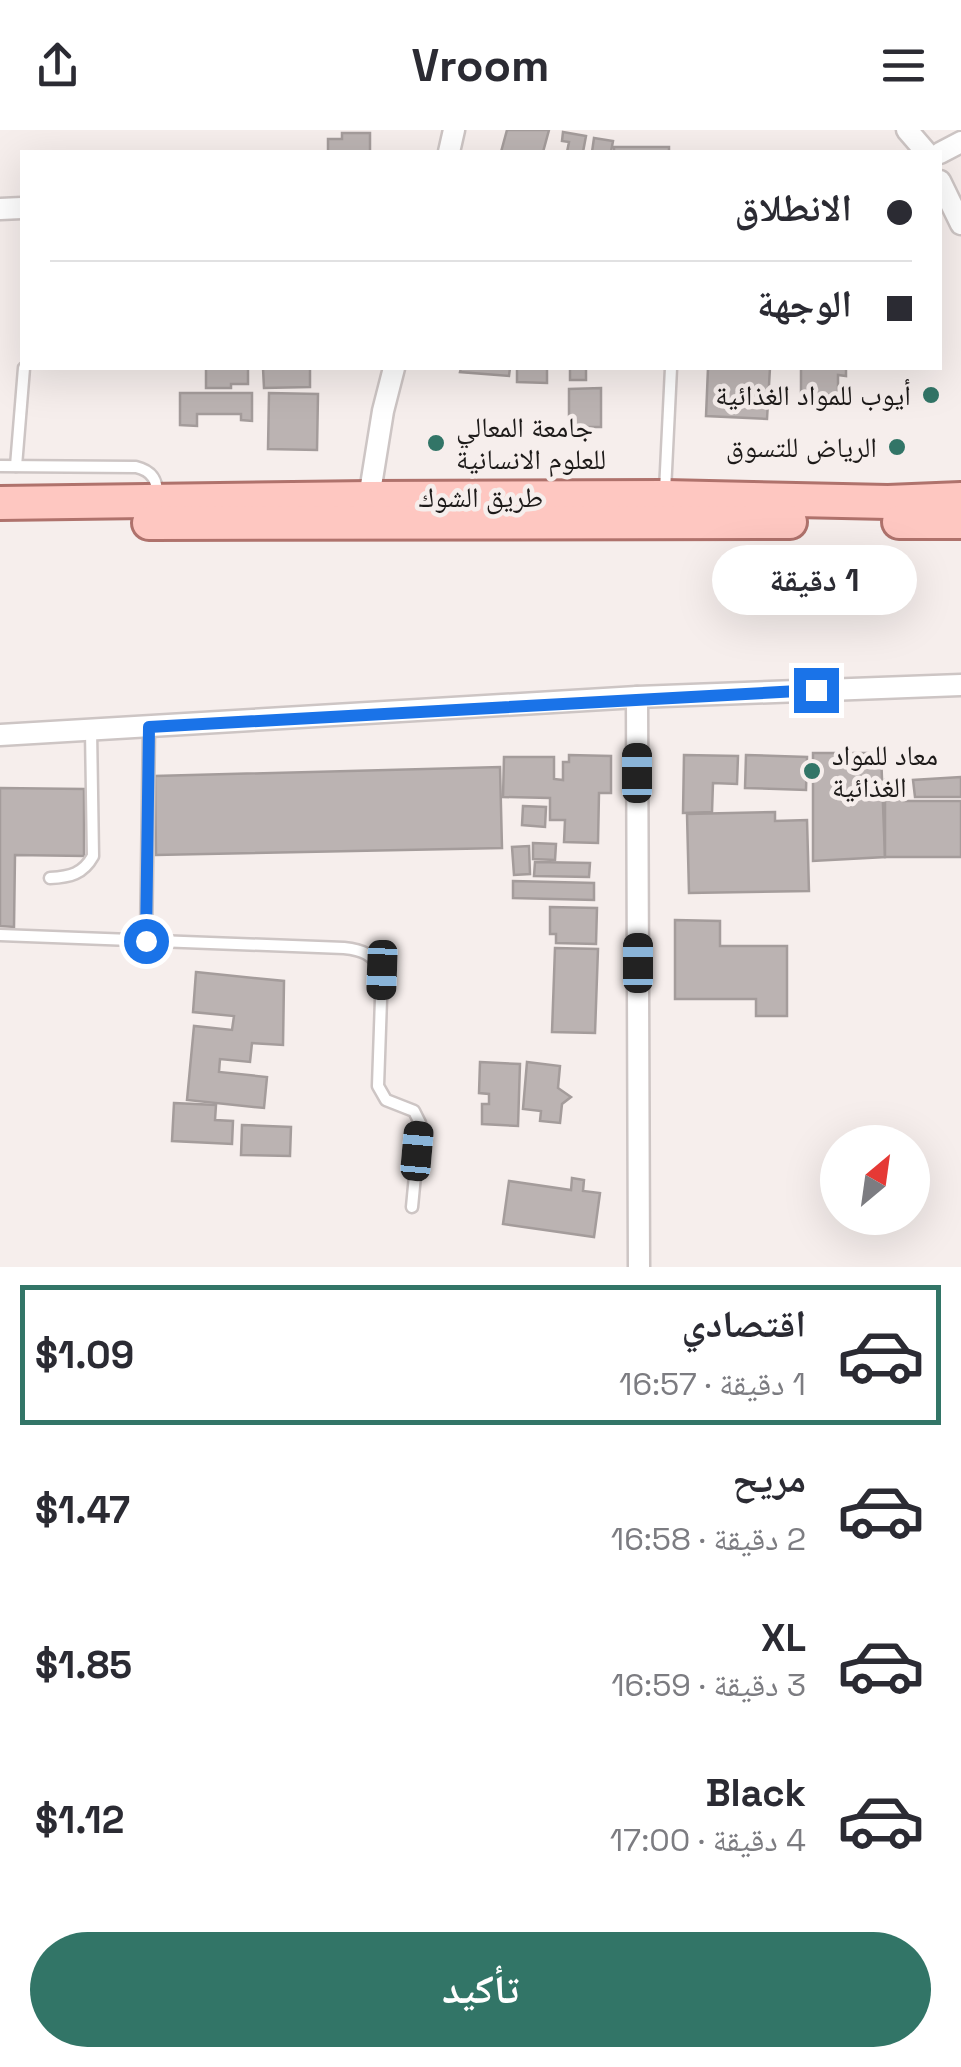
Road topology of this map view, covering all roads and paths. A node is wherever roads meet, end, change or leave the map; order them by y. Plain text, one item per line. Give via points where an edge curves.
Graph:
1 (907, 130) edge
2 (924, 150) edge
3 (942, 185) edge
4 (961, 224) edge
5 (24, 370) edge
6 (393, 370) edge
7 (672, 370) edge
8 (0, 466) edge
9 (16, 466) junction
10 (665, 497) junction
11 (369, 498) junction
12 (961, 499) edge
13 (157, 501) junction
14 (0, 502) edge
15 (961, 522) edge
16 (0, 523) edge
17 (961, 684) edge
18 (637, 697) junction
19 (149, 727) junction
20 (91, 730) junction
21 (0, 735) edge
22 (50, 878) dead end
23 (0, 935) edge
24 (146, 941) junction
25 (412, 1207) dead end
26 (639, 1267) edge

1 - 2 street
3 - 4 street
5 - 9 lane
6 - 11 street
7 - 10 lane
8 - 9 lane
9 - 13 lane via 136,466 156,480
10 - 11 main road, طريق الشوك
10 - 12 main road, طريق الشوك
11 - 13 main road, طريق الشوك
13 - 14 main road, طريق الشوك
15 - 16 main road, طريق الشوك
17 - 18 street
18 - 19 street
18 - 26 street
19 - 20 street
19 - 24 lane
20 - 21 street
20 - 22 lane via 93,856 80,872
23 - 24 lane
24 - 25 lane via 344,948 375,958 382,970 378,1086 386,1100 414,1111 420,1123

